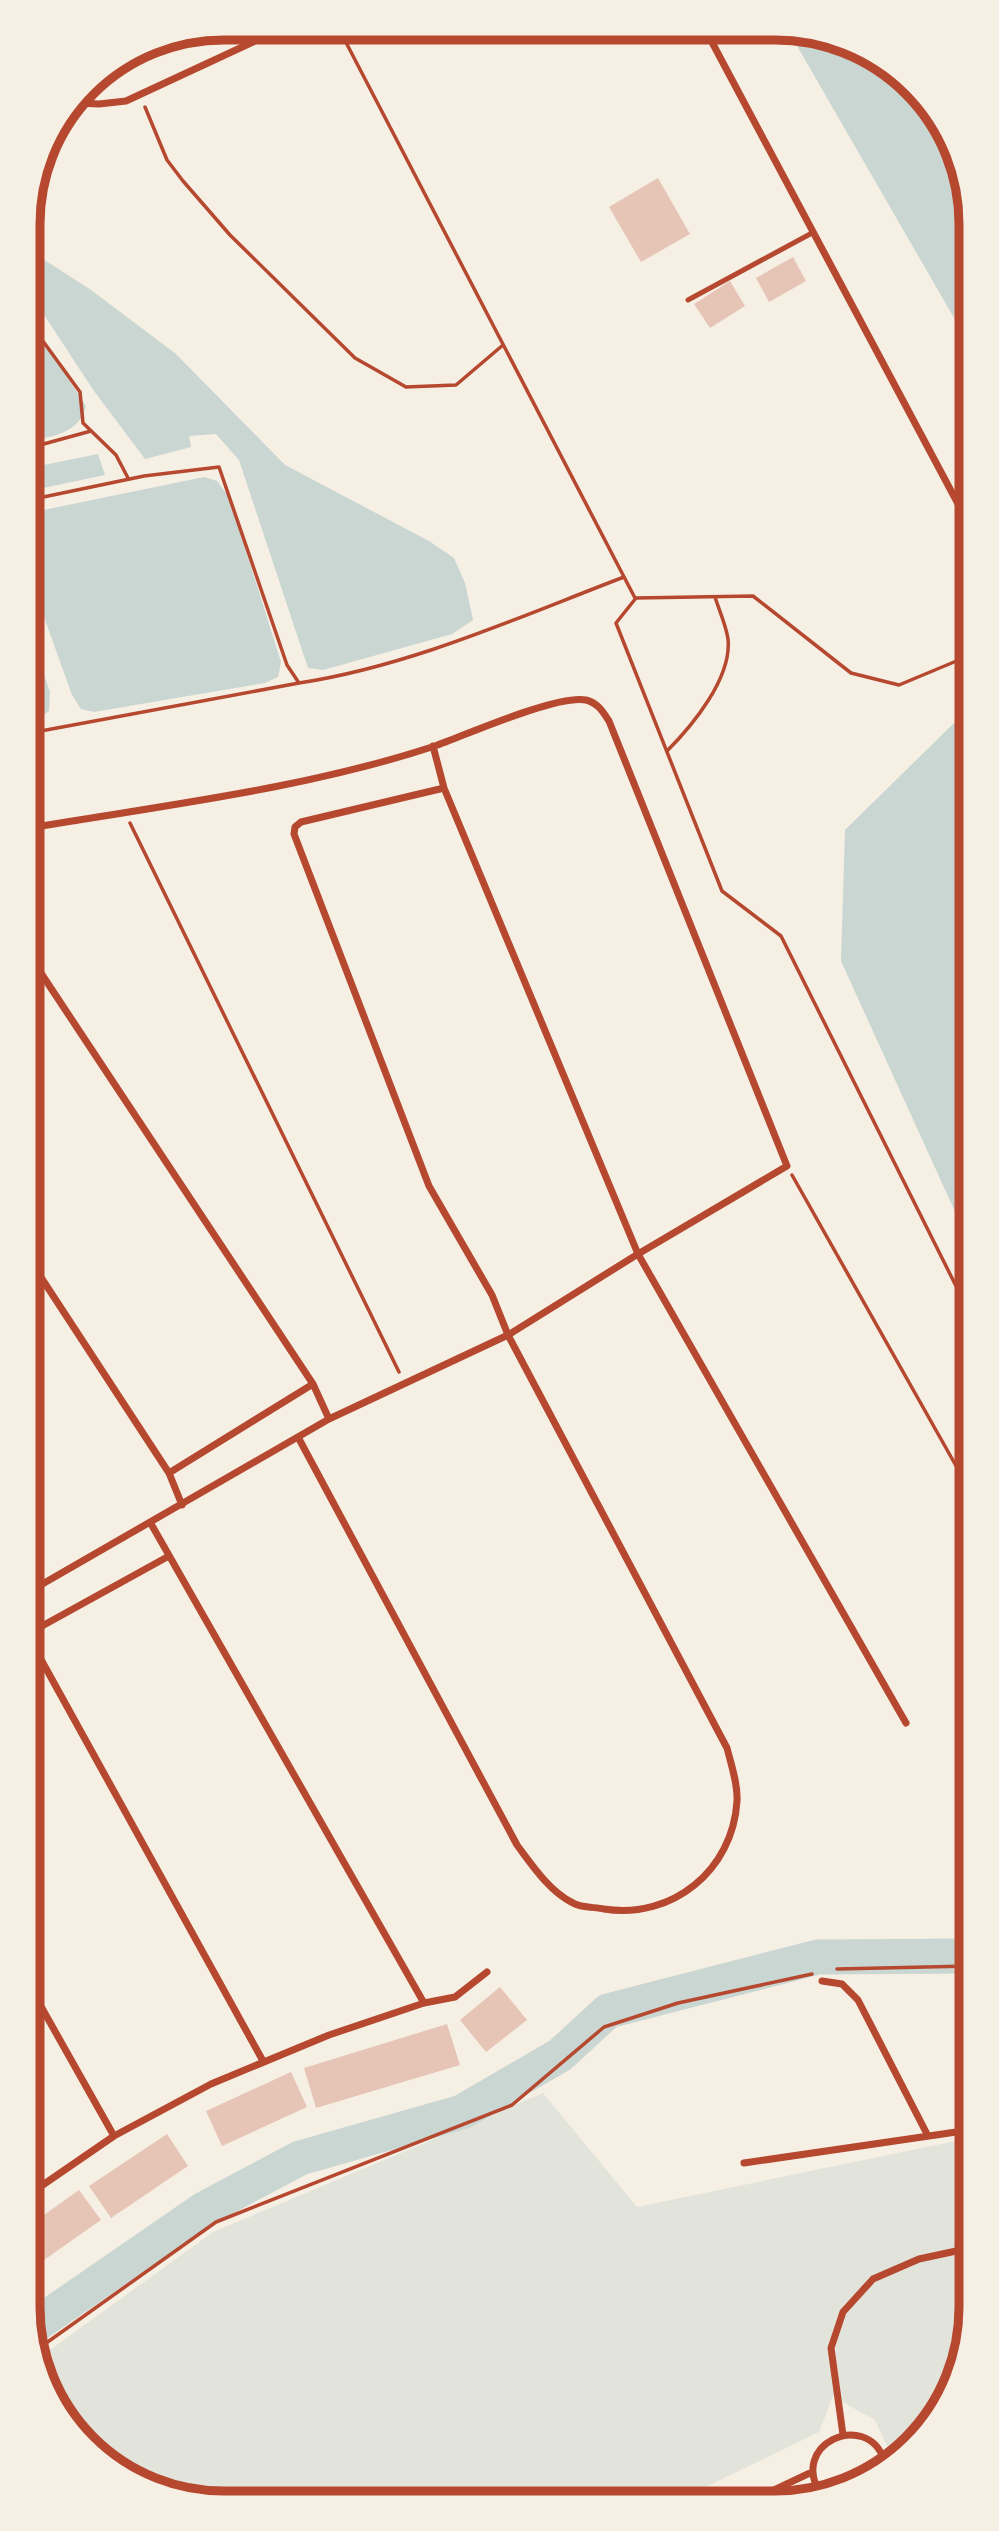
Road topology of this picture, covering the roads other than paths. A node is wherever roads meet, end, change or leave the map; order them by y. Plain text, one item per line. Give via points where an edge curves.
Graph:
1 (258, 40) edge
2 (711, 40) edge
3 (86, 103) edge
4 (812, 233) junction
5 (688, 300) dead end
6 (959, 506) edge
7 (433, 746) junction
8 (444, 788) junction
9 (41, 826) edge
10 (41, 973) edge
11 (638, 1254) junction
12 (40, 1275) edge
13 (508, 1335) junction
14 (313, 1384) junction
15 (329, 1419) junction
16 (298, 1437) junction
17 (169, 1473) junction
18 (182, 1505) junction
19 (150, 1522) junction
20 (169, 1556) junction
21 (40, 1585) edge
22 (40, 1628) edge
23 (40, 1658) edge
24 (906, 1723) dead end
25 (487, 1972) dead end
26 (822, 1981) dead end
27 (424, 2003) junction
28 (40, 2005) edge
29 (263, 2061) junction
30 (958, 2132) edge
31 (114, 2136) junction
32 (928, 2136) junction
33 (744, 2163) dead end
34 (40, 2187) edge
35 (958, 2251) edge
36 (843, 2435) junction
37 (882, 2456) edge
38 (812, 2472) junction
39 (817, 2485) edge
40 (772, 2491) edge

1 - 3 street via 140,96
2 - 4 street
4 - 5 lane
4 - 6 street
7 - 8 street
7 - 9 street via 327,777
7 - 11 street via 560,702 587,700 600,707 609,721 787,1166
8 - 11 street
8 - 13 street via 301,822 294,834 429,1186 492,1295
10 - 14 street
11 - 13 street
11 - 24 street
12 - 17 street
13 - 15 street
13 - 16 street via 727,1748 737,1799 728,1841 704,1878 669,1903 625,1912 573,1904 540,1875 517,1845
14 - 15 street
14 - 17 street
15 - 16 street
16 - 18 street
17 - 18 street
18 - 19 street
19 - 20 street
19 - 21 street
20 - 22 street
20 - 27 street
23 - 29 street
25 - 27 street via 455,1997
26 - 32 street via 842,1984 858,2000
27 - 29 street
28 - 31 street
29 - 31 street
30 - 32 street
31 - 34 street
32 - 33 street
35 - 36 street via 919,2259 873,2279 843,2312 831,2348
36 - 37 street via 866,2438
36 - 38 street via 817,2452
38 - 39 street
38 - 40 street

